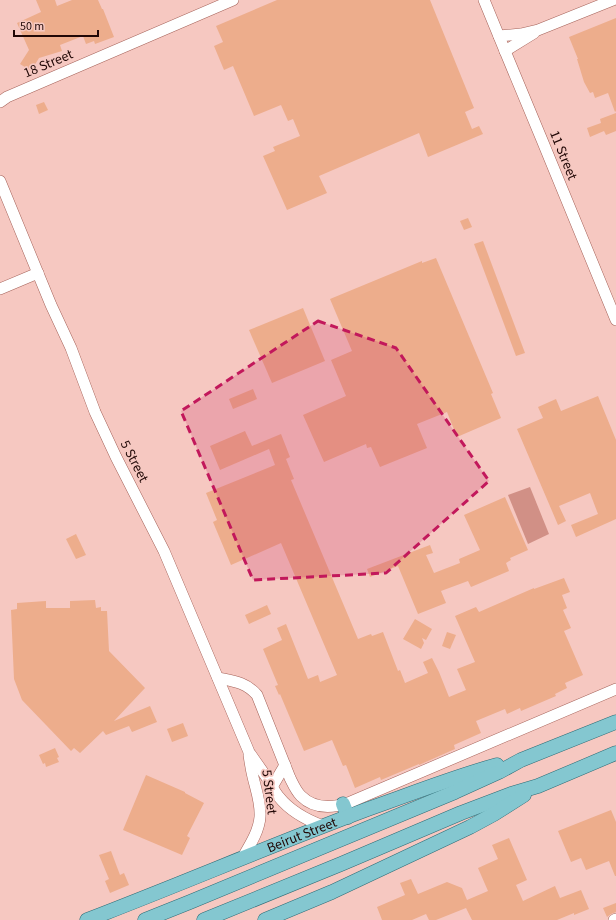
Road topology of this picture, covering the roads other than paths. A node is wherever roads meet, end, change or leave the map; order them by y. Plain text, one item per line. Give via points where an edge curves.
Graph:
1 (233, 0) edge
2 (484, 0) edge
3 (613, 0) edge
4 (538, 30) junction
5 (499, 36) junction
6 (504, 52) junction
7 (2, 99) edge
8 (0, 180) edge
9 (38, 273) junction
10 (0, 289) edge
11 (616, 320) edge
12 (218, 678) junction
13 (616, 690) edge
14 (616, 722) edge
15 (249, 752) junction
16 (616, 753) edge
17 (521, 760) junction
18 (285, 765) junction
19 (538, 786) junction
20 (272, 787) junction
21 (346, 811) junction
22 (323, 826) junction
23 (243, 857) junction
24 (87, 920) edge
25 (145, 920) edge
26 (204, 920) edge
27 (265, 920) edge

1 - 7 street, 18 Street
2 - 5 street, 11 Street
3 - 4 street
4 - 5 street
4 - 6 street
5 - 6 street, 11 Street
6 - 11 street, 11 Street
8 - 9 street, 5 Street
9 - 10 street
9 - 12 street, 5 Street via 71,348 95,412 164,551
12 - 15 street, 5 Street
12 - 18 street via 244,684 257,695
13 - 21 street
14 - 17 main road, Beirut Street
15 - 20 street, 5 Street
15 - 23 street, 5 Street via 260,818
16 - 19 main road
17 - 21 main road, Beirut Street via 475,771
17 - 25 main road, Beirut Street via 455,792
18 - 20 street
18 - 21 street via 301,796 311,803
19 - 26 main road via 461,813
19 - 27 main road via 470,827 332,892
20 - 22 street, 5 Street via 292,809
21 - 22 main road, Beirut Street
22 - 23 main road, Beirut Street
23 - 24 main road, Beirut Street

